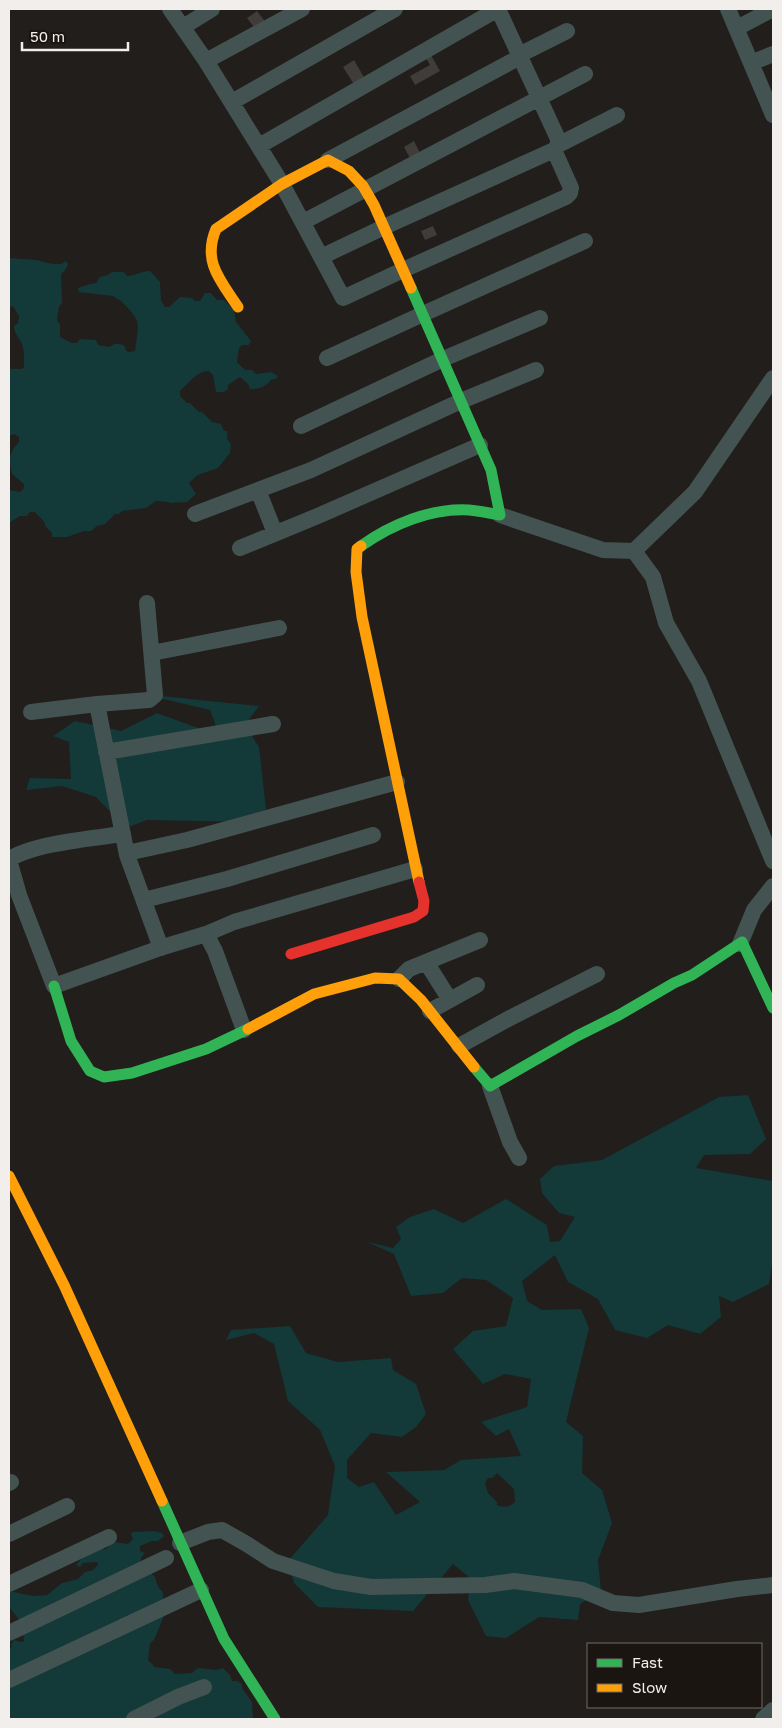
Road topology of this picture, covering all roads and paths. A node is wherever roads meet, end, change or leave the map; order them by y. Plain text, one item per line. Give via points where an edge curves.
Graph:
1 (170, 9) edge
2 (212, 9) edge
3 (302, 9) edge
4 (395, 9) edge
5 (498, 9) edge
6 (728, 9) edge
7 (773, 9) edge
8 (183, 28) junction
9 (736, 28) junction
10 (567, 32) dead end
11 (773, 54) edge
12 (520, 56) junction
13 (206, 61) junction
14 (751, 63) junction
15 (585, 74) dead end
16 (539, 98) junction
17 (232, 102) junction
18 (772, 107) edge
19 (617, 114) dead end
20 (259, 146) junction
21 (556, 148) junction
22 (328, 160) junction
23 (282, 184) junction
24 (366, 190) junction
25 (303, 222) junction
26 (384, 227) junction
27 (585, 241) dead end
28 (321, 257) junction
29 (403, 270) junction
30 (238, 307) dead end
31 (422, 314) junction
32 (540, 318) dead end
33 (327, 358) dead end
34 (443, 359) junction
35 (536, 370) dead end
36 (773, 378) edge
37 (461, 401) junction
38 (301, 426) dead end
39 (480, 444) junction
40 (258, 490) junction
41 (195, 514) dead end
42 (500, 515) junction
43 (275, 533) junction
44 (240, 548) dead end
45 (634, 551) junction
46 (147, 603) dead end
47 (279, 628) dead end
48 (152, 653) junction
49 (97, 704) junction
50 (31, 712) dead end
51 (273, 724) dead end
52 (106, 752) junction
53 (397, 782) junction
54 (123, 834) junction
55 (374, 835) dead end
56 (127, 853) junction
57 (9, 860) edge
58 (773, 860) edge
59 (9, 866) edge
60 (415, 869) junction
61 (773, 886) edge
62 (144, 900) junction
63 (206, 934) junction
64 (480, 940) dead end
65 (740, 944) junction
66 (161, 948) junction
67 (291, 954) dead end
68 (426, 962) junction
69 (597, 974) dead end
70 (399, 979) junction
71 (54, 986) junction
72 (477, 986) dead end
73 (450, 1000) junction
74 (773, 1008) edge
75 (430, 1011) junction
76 (244, 1030) junction
77 (459, 1046) junction
78 (490, 1086) junction
79 (518, 1158) dead end
80 (9, 1176) edge
81 (67, 1506) dead end
82 (9, 1534) edge
83 (109, 1537) dead end
84 (180, 1543) junction
85 (166, 1558) dead end
86 (9, 1584) edge
87 (773, 1585) edge
88 (202, 1590) junction
89 (9, 1633) edge
90 (9, 1680) edge
91 (204, 1687) dead end
92 (773, 1710) edge
93 (134, 1719) edge
94 (275, 1719) edge
95 (763, 1719) edge

1 - 8 street
2 - 8 street
3 - 13 street
4 - 17 street
5 - 12 street
5 - 20 street
6 - 9 street
7 - 9 street
8 - 13 street
9 - 14 street
10 - 12 street
11 - 14 street
12 - 16 street
12 - 22 street
13 - 17 street
14 - 18 street
15 - 16 street
16 - 21 street via 558,139
16 - 24 street
17 - 20 street
19 - 21 street
20 - 23 street
21 - 26 street
21 - 29 street via 571,188 566,197
22 - 23 street
22 - 24 street via 353,173
23 - 25 street
23 - 30 street via 216,229 212,237 209,252 212,264
24 - 25 street
24 - 26 street
25 - 28 street
26 - 28 street
26 - 29 street
27 - 31 street
28 - 29 street via 343,298
29 - 31 street
31 - 33 street
31 - 34 street
32 - 34 street
34 - 37 street
34 - 38 street
35 - 37 street
36 - 45 street via 695,492
37 - 39 street
37 - 40 street via 311,470
39 - 42 street via 491,470
39 - 43 street
40 - 41 street
40 - 43 street
42 - 45 street via 603,550
42 - 53 street via 467,510 436,513 392,527 357,549 356,572 362,617
43 - 44 street
45 - 58 street via 653,577 666,623 699,681
46 - 48 street
47 - 48 street
48 - 49 street via 156,695 149,700
49 - 50 street
49 - 52 street
51 - 52 street
52 - 54 street
53 - 56 street via 187,840
53 - 60 street
54 - 56 street
54 - 57 street via 23,852
55 - 62 street via 228,879
56 - 62 street
59 - 71 street
60 - 63 street via 283,906
60 - 67 street via 424,901 423,911 419,914
61 - 65 street via 754,910
62 - 66 street
63 - 66 street
63 - 76 street
64 - 68 street
65 - 74 street via 742,942
65 - 78 street via 692,975
66 - 71 street
68 - 70 street via 409,969
68 - 73 street
69 - 77 street
70 - 75 street
70 - 76 street via 375,978 314,994
71 - 76 street via 72,1041 90,1071 104,1077 132,1073 206,1049
72 - 73 street
73 - 75 street
75 - 77 street
77 - 78 street
78 - 79 street
80 - 84 street via 64,1285
81 - 82 street
83 - 86 street
84 - 87 street via 222,1530 273,1561 334,1581 372,1587 485,1585 514,1581 582,1590 613,1603 639,1605
84 - 88 street
85 - 89 street
88 - 90 street
88 - 94 street via 224,1639
91 - 93 street
92 - 95 street

